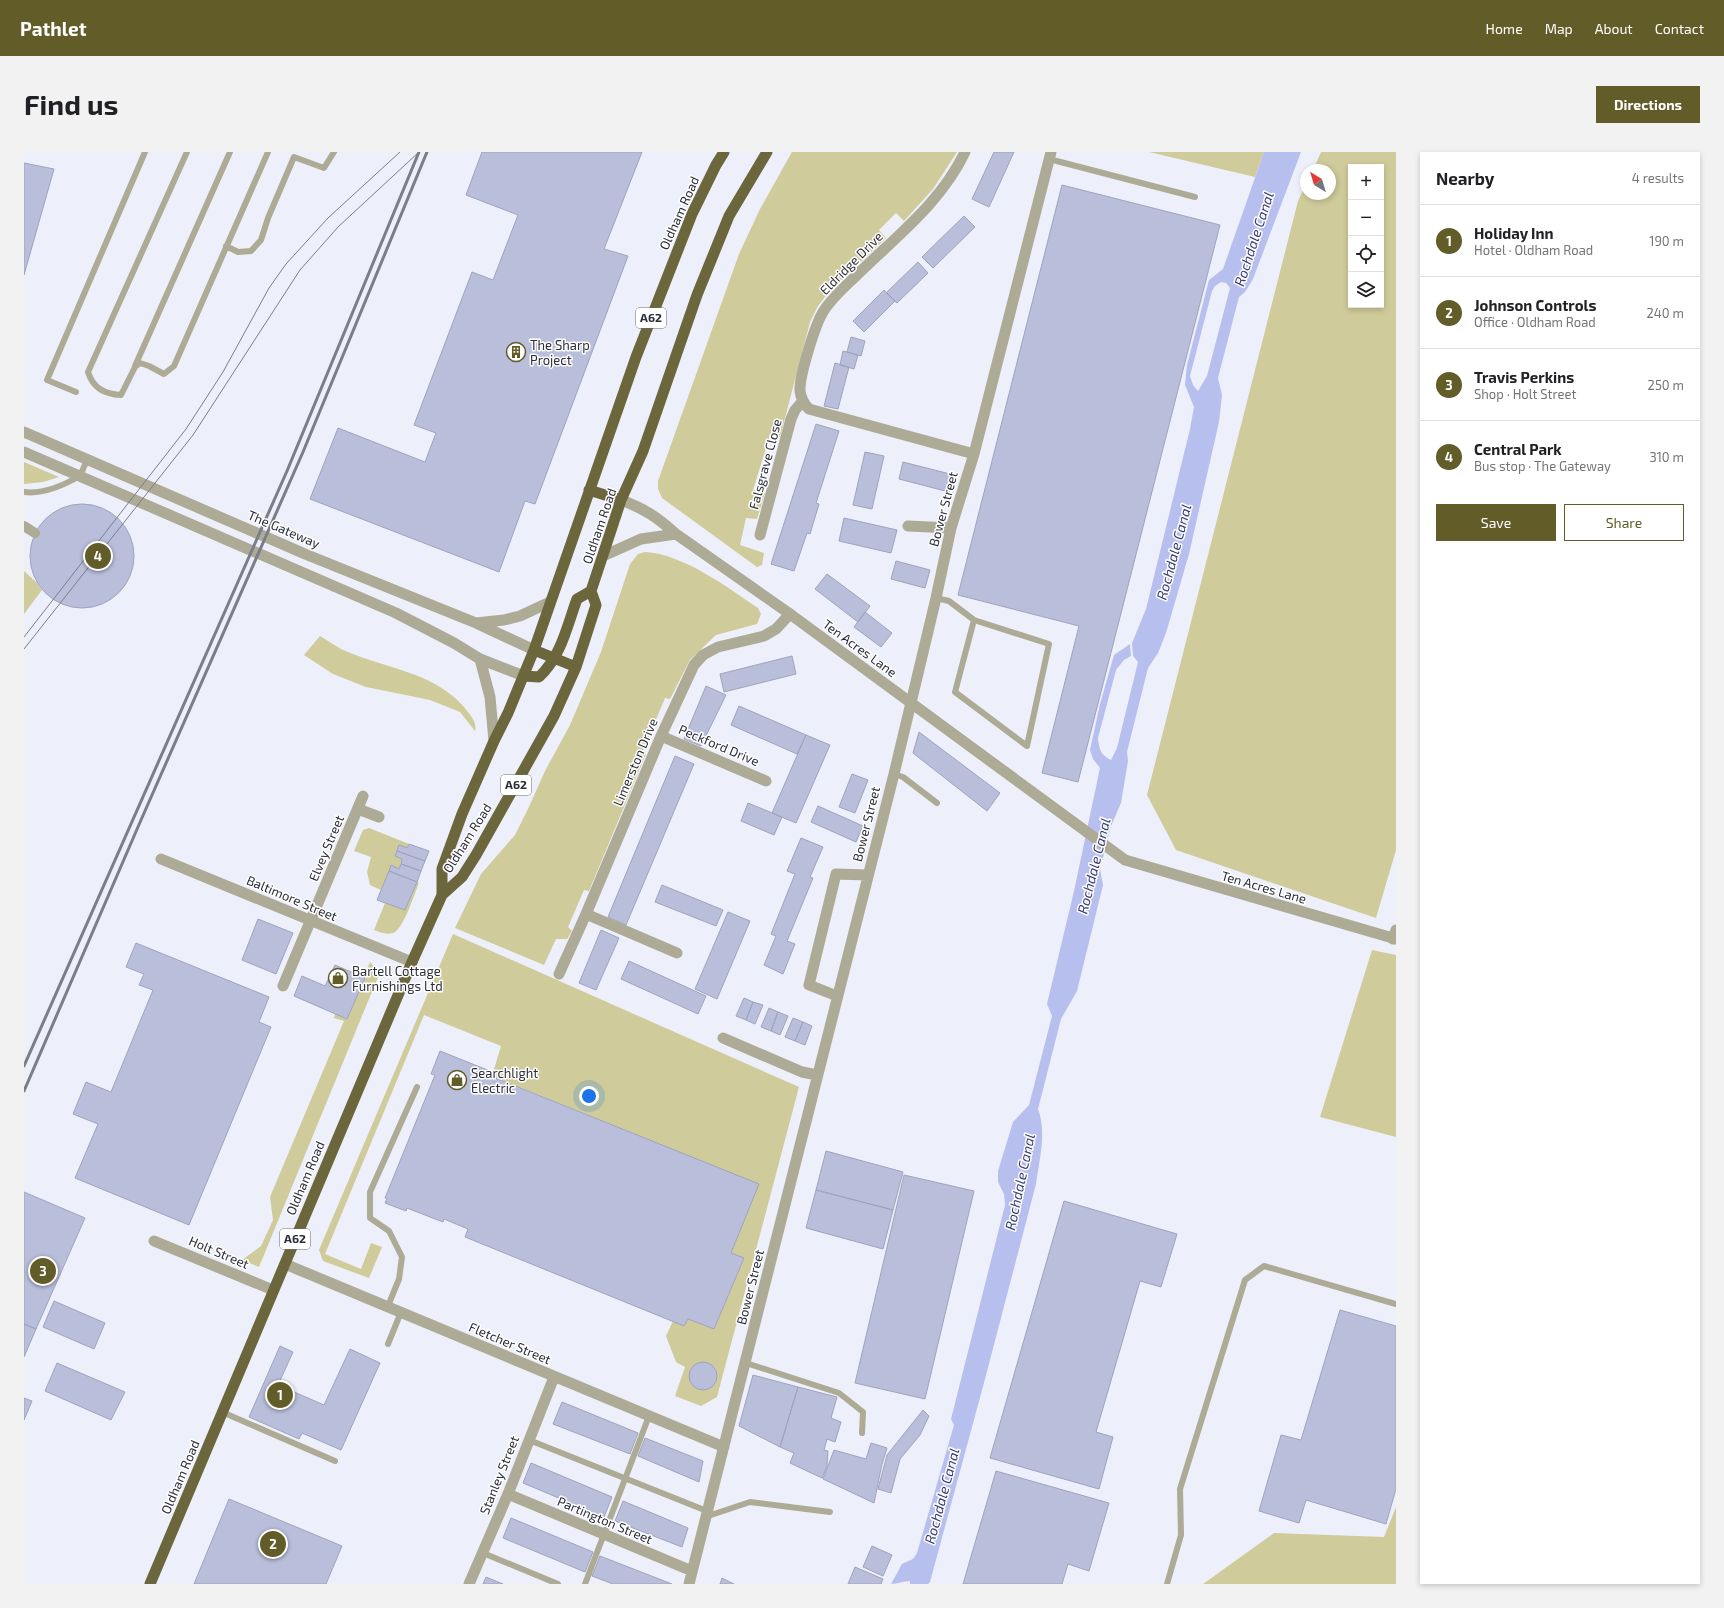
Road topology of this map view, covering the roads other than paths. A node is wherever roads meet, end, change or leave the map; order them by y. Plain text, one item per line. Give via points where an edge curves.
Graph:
1 (145, 152) edge
2 (187, 152) edge
3 (230, 152) edge
4 (268, 152) edge
5 (334, 152) edge
6 (724, 152) edge
7 (767, 152) edge
8 (965, 152) edge
9 (1050, 156) edge
10 (1195, 197) dead end
11 (226, 246) junction
12 (135, 367) junction
13 (76, 392) dead end
14 (802, 402) junction
15 (24, 432) edge
16 (24, 452) edge
17 (974, 454) junction
18 (87, 460) junction
19 (80, 476) junction
20 (590, 490) junction
21 (24, 492) edge
22 (621, 500) junction
23 (24, 524) edge
24 (908, 526) dead end
25 (951, 528) junction
26 (35, 533) dead end
27 (676, 534) junction
28 (760, 535) dead end
29 (603, 556) junction
30 (591, 591) junction
31 (936, 598) junction
32 (550, 602) junction
33 (790, 614) junction
34 (974, 620) junction
35 (476, 623) junction
36 (534, 650) junction
37 (480, 659) junction
38 (555, 659) junction
39 (576, 667) junction
40 (524, 676) junction
41 (911, 702) junction
42 (661, 736) junction
43 (494, 741) junction
44 (894, 774) junction
45 (766, 781) dead end
46 (363, 796) dead end
47 (937, 803) dead end
48 (358, 809) junction
49 (379, 817) dead end
50 (161, 859) dead end
51 (868, 875) junction
52 (442, 895) junction
53 (586, 914) junction
54 (310, 921) junction
55 (1395, 936) edge
56 (677, 953) dead end
57 (412, 962) junction
58 (559, 974) dead end
59 (283, 986) dead end
60 (837, 996) junction
61 (723, 1038) dead end
62 (817, 1075) junction
63 (417, 1087) dead end
64 (154, 1241) dead end
65 (285, 1264) junction
66 (274, 1290) junction
67 (1396, 1304) edge
68 (388, 1306) junction
69 (401, 1312) junction
70 (388, 1344) dead end
71 (746, 1364) junction
72 (554, 1377) junction
73 (222, 1412) junction
74 (649, 1416) junction
75 (862, 1433) dead end
76 (529, 1440) junction
77 (724, 1447) junction
78 (335, 1461) dead end
79 (626, 1478) junction
80 (508, 1494) junction
81 (830, 1512) dead end
82 (706, 1514) junction
83 (605, 1534) junction
84 (483, 1553) junction
85 (692, 1572) junction
86 (150, 1584) edge
87 (469, 1584) edge
88 (558, 1584) edge
89 (585, 1584) edge
90 (689, 1584) edge
91 (1167, 1584) edge

1 - 13 lane via 47,380
2 - 12 lane via 88,372 91,382 98,388 110,394 121,395
3 - 12 lane
4 - 11 lane
5 - 11 lane via 324,168 294,157 261,240 251,251 238,252
6 - 20 highway, Oldham Road / A62 via 676,252
7 - 22 highway, Oldham Road / A62 via 728,216 697,295 643,451
8 - 14 street, Eldridge Drive via 929,205 838,293 823,312 812,338 805,367 800,390
9 - 10 lane
9 - 17 street, Bower Street
11 - 12 lane via 174,366 164,374 140,363
14 - 17 street via 809,409
14 - 28 street, Falsgrave Close via 791,420
15 - 18 street, The Gateway
16 - 19 street
17 - 25 street, Bower Street
18 - 19 lane
18 - 35 street, The Gateway via 305,554
19 - 21 lane via 44,491
19 - 37 street via 396,613
20 - 22 highway
20 - 32 highway, Oldham Road / A62
22 - 27 street, Ten Acres Lane via 640,507
22 - 29 highway, Oldham Road / A62
23 - 26 street
24 - 25 street
25 - 31 street, Bower Street
27 - 29 street via 642,539
27 - 33 street, Ten Acres Lane
29 - 30 highway, Oldham Road / A62
30 - 38 highway via 577,599
30 - 39 highway, Oldham Road / A62 via 596,605
31 - 34 lane via 949,601
31 - 41 street, Bower Street
32 - 35 street via 520,616
32 - 36 highway, Oldham Road / A62
33 - 41 street, Ten Acres Lane
33 - 42 street, Limerston Drive via 776,629 764,636 718,647 703,655 686,680
34 - 34 lane via 1049,644 1027,746 955,692
35 - 36 street, The Gateway
36 - 38 highway
36 - 40 highway, Oldham Road / A62
37 - 40 street
37 - 43 street via 490,697
38 - 39 highway
38 - 40 highway via 539,677
39 - 52 highway, Oldham Road / A62 via 554,716 476,855 462,877
40 - 43 highway, Oldham Road / A62
41 - 44 street, Bower Street
41 - 55 street, Ten Acres Lane via 1125,860
42 - 45 street, Peckford Drive
42 - 53 street, Limerston Drive
43 - 52 highway, Oldham Road / A62 via 462,814 442,869
44 - 47 lane via 903,777
44 - 51 street, Bower Street
46 - 48 street, Elvey Street
48 - 49 street, Elvey Street
48 - 54 street, Elvey Street
50 - 54 street, Baltimore Street
51 - 60 street, Bower Street
51 - 60 street, Bower Street via 836,874 809,986
52 - 57 highway, Oldham Road / A62
53 - 56 street
53 - 58 street, Limerston Drive
54 - 57 street, Baltimore Street
54 - 59 street, Elvey Street
57 - 65 highway, Oldham Road / A62
60 - 62 street, Bower Street
61 - 62 street via 802,1072
62 - 71 street, Bower Street
63 - 68 lane via 370,1192 370,1218 389,1231 402,1257 399,1279
64 - 66 street, Holt Street
65 - 66 highway, Oldham Road / A62
65 - 68 street, Fletcher Street
66 - 73 highway, Oldham Road / A62
67 - 91 lane via 1264,1266 1245,1280 1180,1488 1181,1534
68 - 69 street, Fletcher Street
69 - 70 lane
69 - 72 street, Fletcher Street
71 - 75 lane via 839,1393 863,1412
71 - 77 street, Bower Street
72 - 74 street, Fletcher Street
72 - 76 street, Stanley Street
73 - 78 lane
73 - 86 highway, Oldham Road / A62
74 - 77 street, Fletcher Street
74 - 79 lane
76 - 79 lane
76 - 80 street, Stanley Street
77 - 82 street, Bower Street
79 - 82 lane
79 - 83 lane
80 - 83 street, Partington Street
80 - 84 street, Stanley Street
81 - 82 lane via 750,1502
82 - 85 street, Bower Street
83 - 85 street, Partington Street
83 - 89 lane
84 - 87 street, Stanley Street
84 - 88 lane
85 - 90 street, Bower Street

